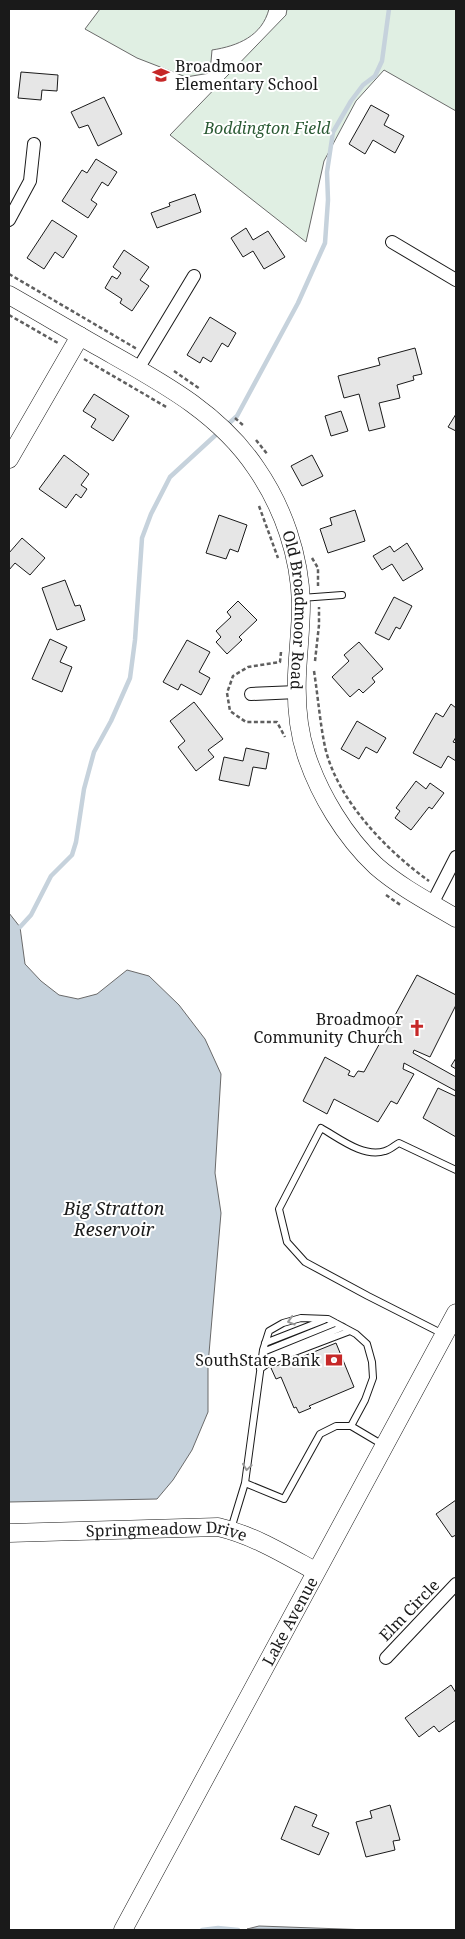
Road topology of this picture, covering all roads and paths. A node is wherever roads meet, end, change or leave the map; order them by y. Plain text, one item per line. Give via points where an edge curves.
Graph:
1 (34, 144) dead end
2 (9, 220) edge
3 (392, 242) dead end
4 (194, 276) dead end
5 (456, 280) edge
6 (9, 295) edge
7 (9, 315) edge
8 (75, 344) junction
9 (138, 369) junction
10 (169, 408) dead end
11 (238, 420) dead end
12 (250, 433) dead end
13 (249, 444) junction
14 (9, 459) edge
15 (270, 460) dead end
16 (256, 498) dead end
17 (310, 554) dead end
18 (280, 565) dead end
19 (342, 595) dead end
20 (318, 596) junction
21 (301, 598) junction
22 (282, 644) dead end
23 (315, 662) dead end
24 (314, 671) dead end
25 (297, 692) junction
26 (251, 694) dead end
27 (288, 745) dead end
28 (456, 856) edge
29 (436, 896) junction
30 (456, 918) edge
31 (456, 1170) edge
32 (456, 1313) edge
33 (328, 1319) junction
34 (335, 1322) junction
35 (343, 1327) junction
36 (350, 1331) junction
37 (444, 1334) junction
38 (265, 1343) junction
39 (262, 1352) junction
40 (262, 1360) junction
41 (260, 1369) junction
42 (352, 1426) junction
43 (384, 1445) junction
44 (245, 1483) junction
45 (231, 1530) junction
46 (9, 1533) edge
47 (316, 1571) junction
48 (456, 1584) edge
49 (386, 1658) dead end
50 (123, 1930) edge

1 - 2 street via 30,181
3 - 5 street
4 - 9 street
6 - 8 street, Old Broadmoor Road
7 - 8 path
8 - 9 street, Old Broadmoor Road
8 - 10 path
8 - 14 street
9 - 13 street, Old Broadmoor Road
11 - 12 path
13 - 15 path
13 - 21 street, Old Broadmoor Road via 256,467 281,511 299,574
16 - 18 path
17 - 20 path via 318,568
19 - 20 lane
20 - 21 lane
20 - 23 path
21 - 25 street, Old Broadmoor Road
22 - 27 path via 280,662 248,668 233,676 227,693 230,711 246,722 277,722
24 - 29 path via 326,749 337,780 369,829 415,870
25 - 26 street
25 - 29 street, Old Broadmoor Road via 306,752 331,807 375,865 412,893
28 - 29 street
29 - 30 street, Old Broadmoor Road
31 - 37 lane via 399,1143 384,1151 368,1151 353,1147 321,1128 279,1210 287,1242 305,1262
32 - 37 street, Lake Avenue
33 - 34 lane
33 - 38 lane
33 -> 38 lane via 301,1318 283,1323 269,1331
34 - 35 lane
34 - 39 lane
35 - 36 lane
35 - 40 lane
36 - 41 lane via 271,1361
36 - 42 lane via 367,1344 373,1378
37 - 43 street, Lake Avenue
38 - 39 lane
39 - 40 lane
40 - 41 lane
41 -> 44 lane
42 - 43 lane
42 - 44 lane via 336,1426 320,1434 284,1499
43 - 47 street, Lake Avenue
44 - 45 lane
45 - 46 street, Springmeadow Drive via 218,1527
45 - 47 street, Springmeadow Drive via 262,1542
47 - 50 street, Lake Avenue
48 - 49 street, Elm Circle

